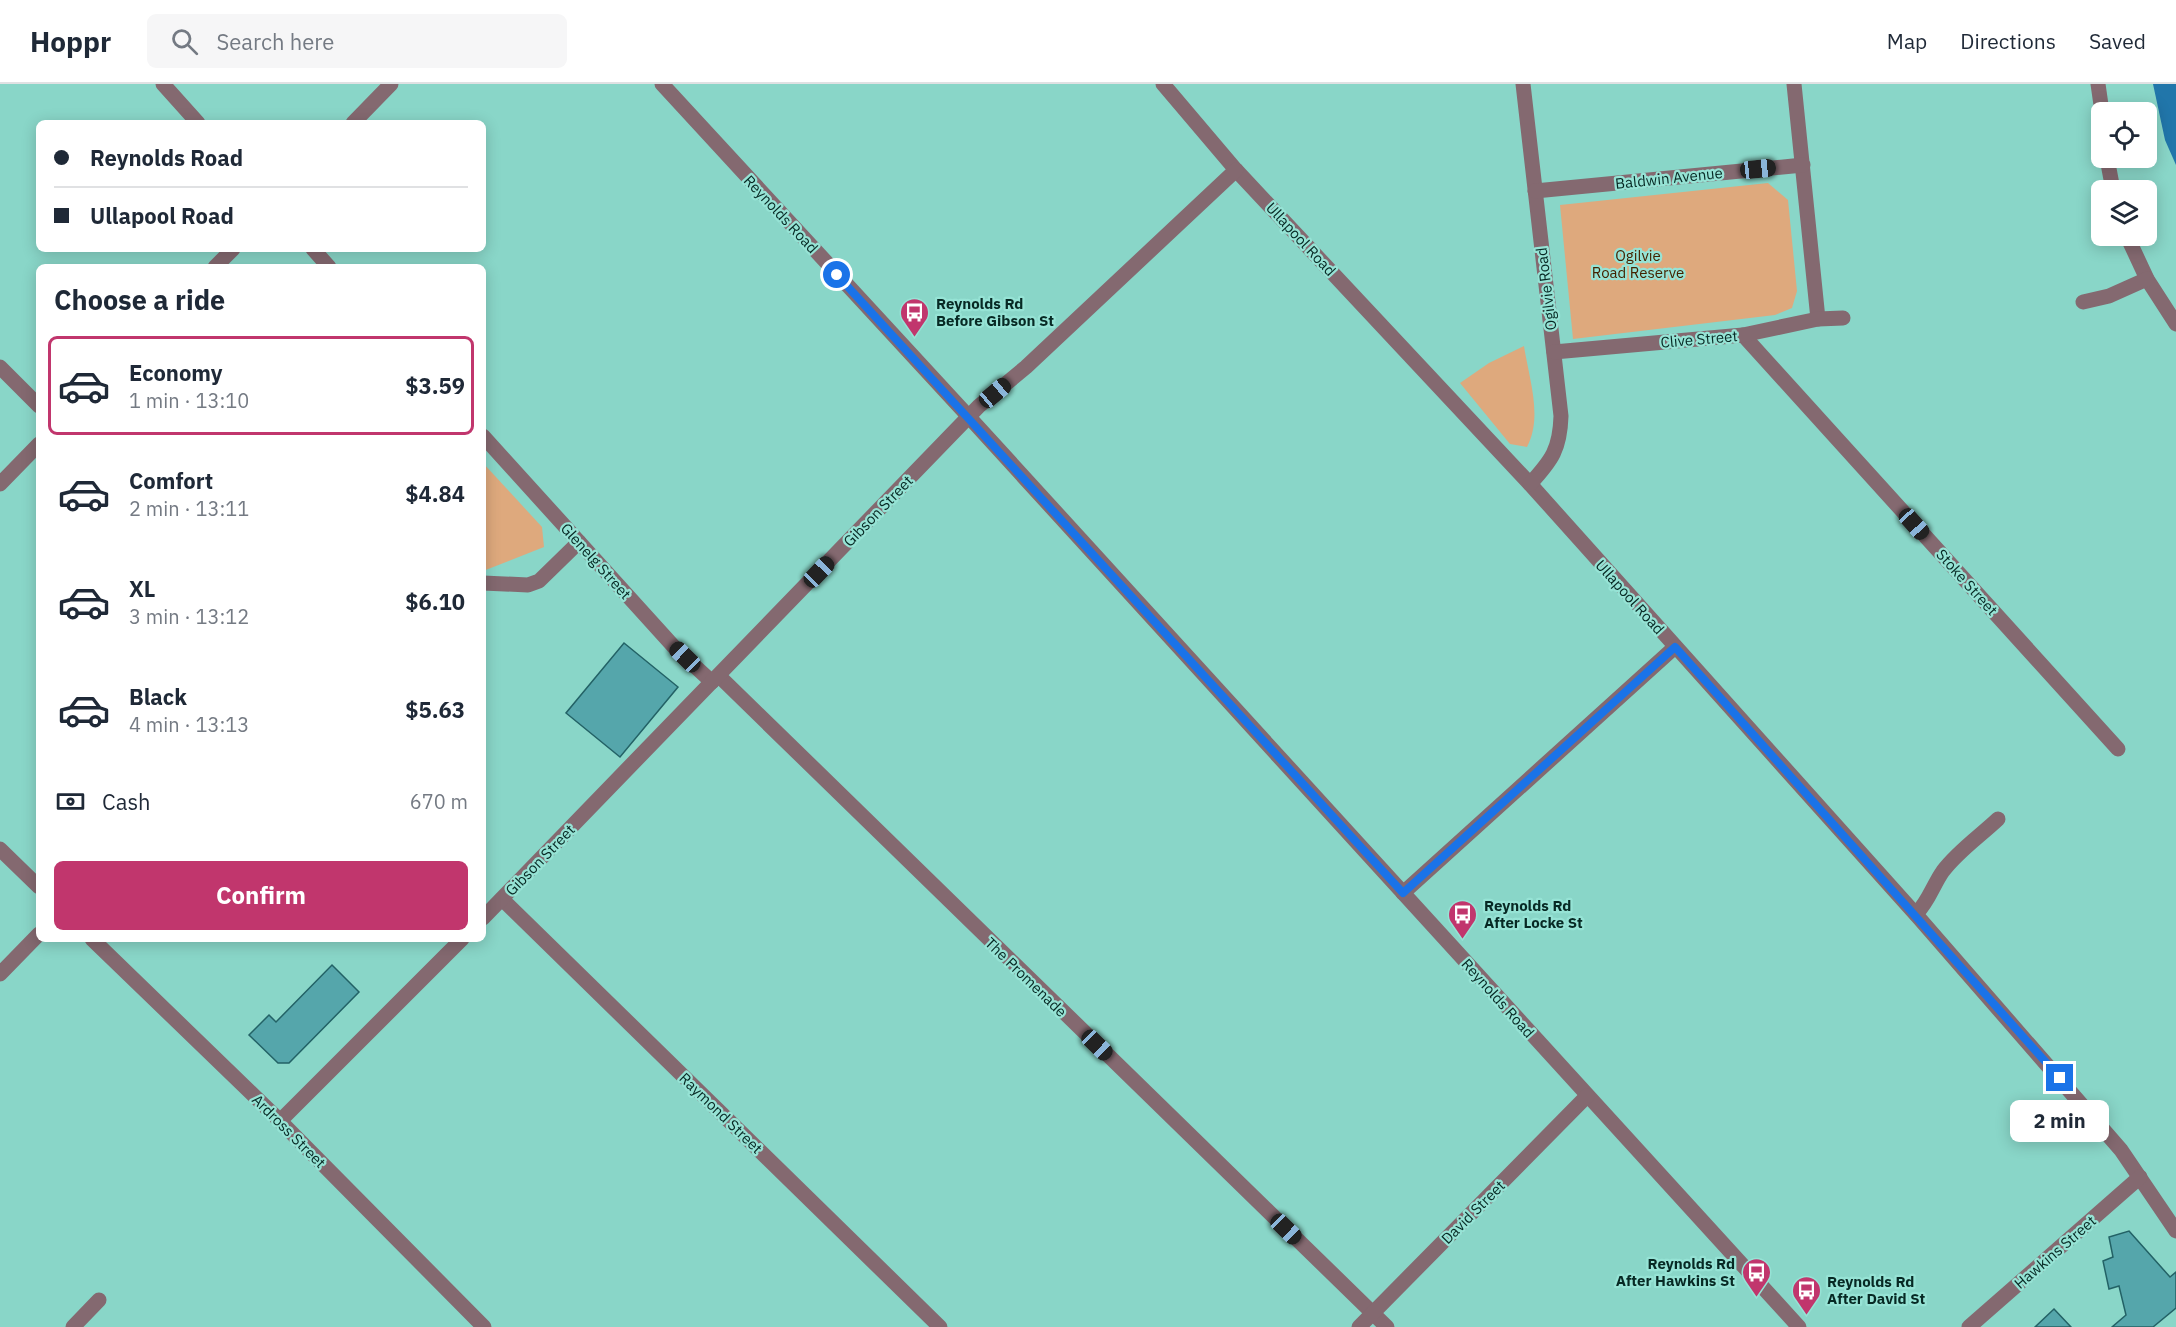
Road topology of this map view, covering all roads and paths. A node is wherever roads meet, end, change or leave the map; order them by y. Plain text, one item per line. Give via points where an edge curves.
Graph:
1 (163, 84) edge
2 (391, 84) edge
3 (662, 84) edge
4 (1164, 84) edge
5 (1523, 84) edge
6 (1794, 84) edge
7 (2098, 84) edge
8 (2101, 102) edge
9 (195, 120) edge
10 (356, 120) edge
11 (1803, 165) junction
12 (1236, 170) junction
13 (1535, 191) junction
14 (2132, 246) edge
15 (230, 252) edge
16 (316, 252) edge
17 (218, 264) edge
18 (326, 264) edge
19 (2147, 279) junction
20 (2083, 302) dead end
21 (1843, 318) dead end
22 (1818, 319) junction
23 (2176, 324) edge
24 (1743, 335) junction
25 (1554, 351) junction
26 (0, 367) edge
27 (36, 403) edge
28 (969, 417) junction
29 (486, 439) edge
30 (36, 447) edge
31 (0, 484) edge
32 (1530, 484) junction
33 (579, 543) junction
34 (486, 583) edge
35 (1675, 647) junction
36 (716, 679) junction
37 (2118, 749) dead end
38 (1998, 819) dead end
39 (0, 849) edge
40 (36, 884) edge
41 (1403, 893) junction
42 (502, 899) junction
43 (1916, 914) junction
44 (486, 915) edge
45 (36, 937) edge
46 (95, 942) edge
47 (459, 942) edge
48 (0, 974) edge
49 (1587, 1096) junction
50 (280, 1120) junction
51 (2140, 1177) junction
52 (2176, 1230) edge
53 (99, 1300) dead end
54 (1372, 1312) junction
55 (73, 1327) edge
56 (484, 1327) edge
57 (940, 1327) edge
58 (1359, 1327) edge
59 (1387, 1327) edge
60 (1799, 1327) edge
61 (1969, 1327) edge

1 - 9 street
2 - 10 street
3 - 28 street, Reynolds Road
4 - 12 street, Ullapool Road
5 - 13 street, Ogilvie Road
6 - 11 street
7 - 8 street
11 - 13 street, Baldwin Avenue
11 - 22 street
12 - 28 street, Gibson Street
12 - 32 street, Ullapool Road
13 - 25 street, Ogilvie Road
14 - 19 street
15 - 17 street
16 - 18 street
19 - 20 street via 2109,296
19 - 23 street
21 - 22 street, Clive Street
22 - 24 street, Clive Street
24 - 25 street, Clive Street
24 - 37 street, Stoke Street
25 - 32 street, Ogilvie Road via 1560,432 1553,457
26 - 27 street
28 - 36 street, Gibson Street
28 - 41 street, Reynolds Road
29 - 33 street, Glenelg Street
30 - 31 street
32 - 35 street, Ullapool Road
33 - 34 street via 539,581 528,585
33 - 36 street, Glenelg Street via 675,648
35 - 41 street
35 - 43 street, Ullapool Road
36 - 42 street, Gibson Street
36 - 54 street, The Promenade
38 - 43 street via 1952,860
39 - 40 street
41 - 49 street, Reynolds Road
42 - 44 street, Gibson Street
42 - 57 street, Raymond Street
43 - 51 street, Ullapool Road via 2076,1095
45 - 48 street
46 - 50 street, Ardross Street
47 - 50 street
49 - 54 street, David Street
49 - 60 street, Reynolds Road
50 - 56 street, Ardross Street
51 - 52 street, Ullapool Road
51 - 61 street, Hawkins Street
53 - 55 street
54 - 58 street, David Street
54 - 59 street, The Promenade

